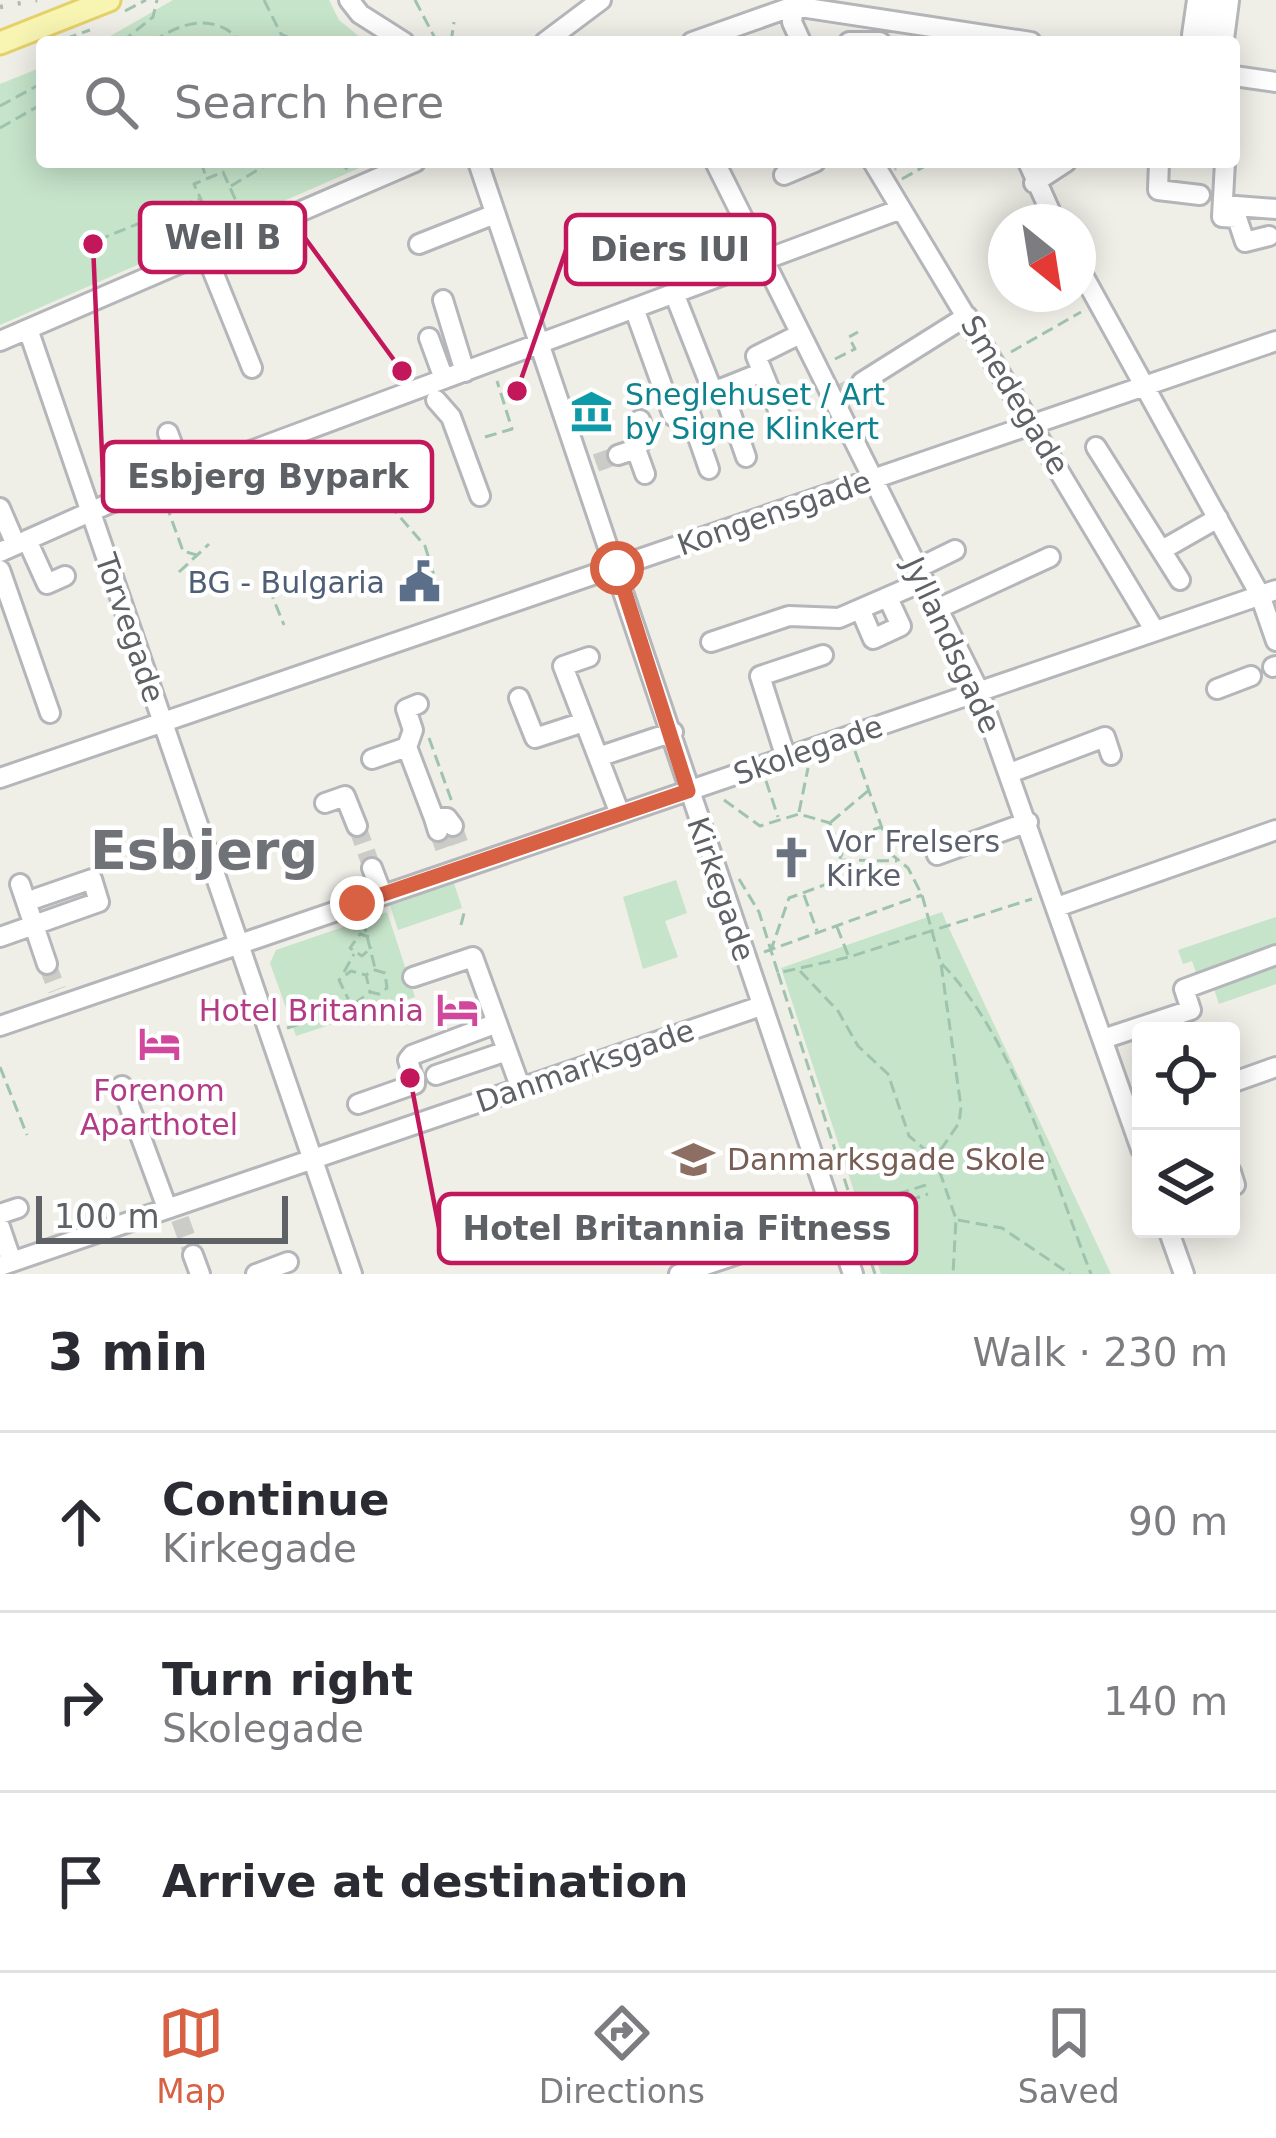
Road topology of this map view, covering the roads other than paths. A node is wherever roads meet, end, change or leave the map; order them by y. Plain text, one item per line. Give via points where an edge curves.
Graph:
1 (109, 0) edge
2 (349, 0) edge
3 (601, 0) edge
4 (1217, 0) edge
5 (779, 5) edge
6 (394, 36) edge
7 (553, 36) edge
8 (706, 36) edge
9 (798, 36) edge
10 (990, 36) edge
11 (1212, 36) edge
12 (1212, 36) edge
13 (0, 44) edge
14 (1240, 77) edge
15 (1276, 82) edge
16 (401, 168) edge
17 (480, 168) edge
18 (718, 168) edge
19 (801, 168) edge
20 (1030, 168) edge
21 (1057, 168) edge
22 (1159, 168) edge
23 (1225, 168) edge
24 (886, 169) edge
25 (784, 175) dead end
26 (1034, 183) junction
27 (1200, 195) dead end
28 (1045, 204) edge
29 (1223, 205) junction
30 (901, 208) junction
31 (1276, 209) edge
32 (495, 214) junction
33 (1269, 236) dead end
34 (419, 244) dead end
35 (205, 252) junction
36 (764, 259) junction
37 (674, 292) junction
38 (643, 298) junction
39 (1096, 298) edge
40 (443, 300) dead end
41 (967, 316) junction
42 (28, 329) junction
43 (800, 334) junction
44 (429, 338) dead end
45 (1, 340) edge
46 (1276, 341) edge
47 (540, 344) junction
48 (432, 362) dead end
49 (252, 368) dead end
50 (465, 372) junction
51 (753, 376) dead end
52 (862, 382) tunnel mouth
53 (440, 387) junction
54 (722, 388) junction
55 (1150, 395) junction
56 (640, 421) dead end
57 (783, 422) dead end
58 (1035, 425) junction
59 (164, 435) dead end
60 (1096, 448) dead end
61 (746, 457) dead end
62 (709, 469) dead end
63 (645, 474) dead end
64 (173, 480) junction
65 (872, 480) junction
66 (480, 496) dead end
67 (0, 508) edge
68 (92, 510) junction
69 (1218, 518) junction
70 (14, 546) edge
71 (955, 550) dead end
72 (1162, 550) junction
73 (1050, 557) dead end
74 (617, 568) junction
75 (0, 570) edge
76 (65, 576) dead end
77 (919, 576) junction
78 (1180, 580) dead end
79 (1268, 593) edge
80 (888, 598) junction
81 (861, 610) junction
82 (935, 610) junction
83 (1155, 631) junction
84 (1276, 640) edge
85 (711, 642) dead end
86 (824, 655) dead end
87 (589, 657) dead end
88 (1251, 676) dead end
89 (1217, 688) dead end
90 (979, 691) junction
91 (519, 698) dead end
92 (418, 704) road end
93 (50, 712) dead end
94 (584, 722) junction
95 (163, 723) junction
96 (673, 732) junction
97 (407, 747) junction
98 (1112, 755) dead end
99 (598, 758) junction
100 (786, 758) junction
101 (372, 759) dead end
102 (1010, 773) junction
103 (0, 778) edge
104 (697, 789) junction
105 (325, 803) dead end
106 (620, 814) junction
107 (445, 821) tunnel mouth
108 (1028, 822) junction
109 (357, 826) tunnel mouth
110 (1276, 830) edge
111 (937, 855) dead end
112 (372, 868) tunnel mouth
113 (20, 884) dead end
114 (382, 894) junction
115 (38, 898) dead end
116 (1054, 899) junction
117 (34, 925) junction
118 (0, 937) edge
119 (240, 944) junction
120 (1276, 956) edge
121 (47, 964) tunnel mouth
122 (413, 976) dead end
123 (761, 1006) junction
124 (496, 1023) junction
125 (0, 1026) edge
126 (1103, 1039) junction
127 (507, 1051) junction
128 (1276, 1067) edge
129 (436, 1076) dead end
130 (1240, 1080) edge
131 (122, 1086) dead end
132 (520, 1089) junction
133 (358, 1104) dead end
134 (1132, 1107) edge
135 (312, 1159) junction
136 (174, 1211) junction
137 (835, 1221) junction
138 (0, 1227) edge
139 (1171, 1238) edge
140 (193, 1255) tunnel mouth
141 (288, 1262) dead end
142 (6, 1264) edge
143 (711, 1269) edge
144 (200, 1274) edge
145 (256, 1274) edge
146 (352, 1274) edge
147 (679, 1274) edge
148 (853, 1274) edge
149 (1184, 1274) edge

1 - 13 main road
2 - 6 street
3 - 7 street
4 - 11 street
4 - 12 street
5 - 8 street
5 - 9 street
5 - 10 street
14 - 15 street
16 - 35 street
17 - 32 street, Kirkegade
18 - 36 street, Jyllandsgade
19 - 25 street
20 - 26 street
21 - 26 street
22 - 27 street via 1158,190
23 - 29 street
24 - 30 street, Smedegade
26 - 28 street
29 - 31 street
29 - 33 street via 1222,218 1237,218 1245,242
30 - 36 street
30 - 41 street, Smedegade
32 - 34 street
32 - 47 street, Kirkegade
35 - 42 street
35 - 49 street
36 - 37 street
36 - 43 street, Jyllandsgade
37 - 38 street
37 - 54 street via 713,392
38 - 47 street
38 - 62 street via 673,416 688,411
39 - 55 street
40 - 50 street
41 - 52 street
41 - 58 street, Smedegade
42 - 45 street
42 - 68 street, Torvegade
43 - 57 street via 756,356
43 - 65 street, Jyllandsgade
44 - 53 street
46 - 55 street, Kongensgade
47 - 50 street
47 - 74 street, Kirkegade via 590,465
48 - 53 street
50 - 53 street
51 - 54 street
53 - 64 street
53 - 66 street
54 - 61 street
55 - 58 street, Kongensgade
55 - 69 street
56 - 63 street via 646,436 627,452
58 - 65 street, Kongensgade
58 - 83 street, Smedegade
59 - 64 street
60 - 72 street
64 - 68 street
65 - 74 street, Kongensgade
65 - 77 street, Jyllandsgade
67 - 70 street
68 - 70 street
68 - 95 street, Torvegade
69 - 72 street
69 - 79 street
70 - 76 street via 46,584
71 - 77 street
72 - 78 street
73 - 82 street
74 - 95 street, Kongensgade
74 - 96 street, Kirkegade
75 - 93 street
77 - 80 street
77 - 82 street, Jyllandsgade
79 - 83 street, Skolegade
79 - 84 street
80 - 81 street
80 - 81 street via 901,626 873,638
81 - 85 street via 789,616
82 - 90 street, Jyllandsgade
83 - 90 street, Skolegade
86 - 100 street via 760,676
87 - 94 street via 563,666
88 - 89 street
90 - 100 street, Skolegade
90 - 102 street, Jyllandsgade
91 - 94 street via 535,738
92 - 97 street via 406,709 413,730
94 - 99 street
95 - 103 street, Kongensgade
95 - 119 street, Torvegade
96 - 99 street
96 - 104 street, Kirkegade
97 - 101 street
97 - 107 street
98 - 102 street via 1105,737
99 - 106 street
100 - 104 street, Skolegade
102 - 108 street, Jyllandsgade
104 - 106 street, Skolegade
104 - 123 street, Kirkegade
105 - 109 street via 345,796
106 - 114 street, Skolegade via 457,860
108 - 111 street
108 - 116 street, Jyllandsgade
110 - 116 street
112 - 114 street
113 - 117 street
114 - 119 street, Skolegade
115 - 117 street via 92,879 99,902
116 - 126 street, Jyllandsgade
117 - 118 street
117 - 121 street
119 - 125 street, Skolegade via 60,997
119 - 135 street
120 - 126 street via 1184,989 1191,1010
122 - 124 street via 473,957
123 - 132 street, Danmarksgade via 644,1037
123 - 137 street, Kirkegade
124 - 127 street
124 - 133 street via 412,1055 415,1084
126 - 134 street, Jyllandsgade
127 - 129 street
127 - 132 street
128 - 130 street
131 - 136 street
132 - 135 street, Danmarksgade
135 - 136 street, Danmarksgade
135 - 146 street
136 - 142 street, Danmarksgade
137 - 143 street
137 - 148 street, Kirkegade
138 - 142 street
139 - 149 street
140 - 144 street
141 - 145 street
143 - 147 street

